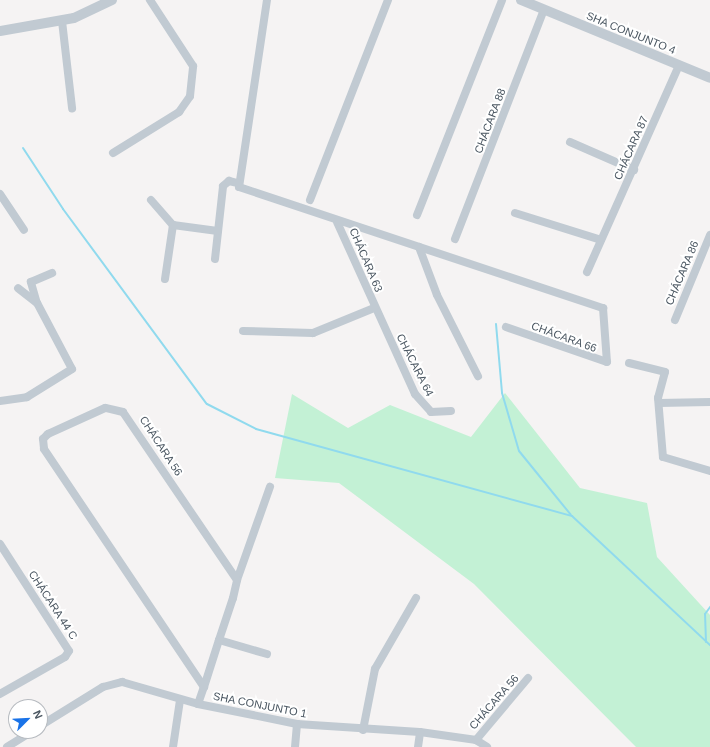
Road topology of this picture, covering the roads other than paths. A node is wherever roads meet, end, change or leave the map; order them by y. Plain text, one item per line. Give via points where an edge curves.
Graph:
1 (112, 0) edge
2 (150, 0) edge
3 (267, 0) edge
4 (388, 0) edge
5 (502, 0) edge
6 (521, 0) edge
7 (544, 10) junction
8 (62, 21) junction
9 (0, 31) edge
10 (679, 65) junction
11 (710, 78) edge
12 (72, 108) dead end
13 (570, 142) dead end
14 (113, 153) dead end
15 (634, 170) junction
16 (238, 183) junction
17 (0, 194) edge
18 (151, 200) dead end
19 (310, 200) dead end
20 (515, 213) dead end
21 (417, 215) dead end
22 (337, 222) junction
23 (173, 225) junction
24 (24, 230) dead end
25 (218, 231) junction
26 (710, 235) edge
27 (455, 239) dead end
28 (601, 240) junction
29 (419, 247) junction
30 (216, 259) dead end
31 (587, 272) dead end
32 (52, 273) dead end
33 (165, 279) dead end
34 (18, 288) dead end
35 (37, 303) junction
36 (374, 308) junction
37 (675, 320) dead end
38 (506, 327) dead end
39 (242, 331) dead end
40 (629, 363) dead end
41 (478, 376) dead end
42 (0, 401) edge
43 (710, 402) edge
44 (659, 403) junction
45 (451, 411) dead end
46 (710, 471) edge
47 (270, 487) dead end
48 (0, 544) edge
49 (237, 580) junction
50 (416, 598) dead end
51 (219, 640) junction
52 (267, 654) dead end
53 (528, 678) dead end
54 (204, 687) junction
55 (0, 694) edge
56 (180, 700) junction
57 (198, 704) junction
58 (48, 721) edge
59 (298, 724) junction
60 (363, 730) junction
61 (420, 732) junction
62 (20, 739) edge
63 (482, 744) edge
64 (7, 747) edge
65 (173, 747) edge
66 (295, 747) edge
67 (418, 747) edge

1 - 8 street
2 - 14 street via 193,66 190,96 179,112
3 - 16 street
4 - 19 street
5 - 21 street
6 - 7 street, SHA CONJUNTO 4
7 - 10 street, SHA CONJUNTO 4
7 - 27 street, CHÁCARA 88
8 - 9 street
8 - 12 street
10 - 11 street, SHA CONJUNTO 4
10 - 15 street, CHÁCARA 87
13 - 15 street
15 - 28 street, CHÁCARA 87
16 - 22 street via 240,188 257,195
16 - 25 street via 229,181 222,186
17 - 24 street
18 - 23 street
20 - 28 street
22 - 29 street
22 - 36 street, CHÁCARA 63
23 - 25 street
23 - 33 street
25 - 30 street
26 - 37 street, CHÁCARA 86
28 - 31 street, CHÁCARA 87
29 - 38 street, CHÁCARA 66 via 602,307 605,311 606,363
29 - 41 street via 437,295
32 - 35 street via 31,283
34 - 35 street
35 - 42 street via 72,364 72,371 27,397
36 - 39 street via 313,333
36 - 45 street, CHÁCARA 64 via 423,405 439,414
40 - 44 street via 664,372
43 - 44 street
44 - 46 street via 663,457
47 - 49 street
48 - 55 street, CHÁCARA 44 C via 69,651 64,657
49 - 51 street
49 - 54 street, CHÁCARA 56 via 123,412 105,408 45,436 44,449
50 - 60 street via 375,669
51 - 52 street
51 - 54 street
53 - 63 street, CHÁCARA 56
54 - 57 street
56 - 57 street, SHA CONJUNTO 1
56 - 58 street, SHA CONJUNTO 1 via 129,683 115,684 103,687
56 - 65 street
57 - 59 street, SHA CONJUNTO 1
59 - 60 street, SHA CONJUNTO 1
59 - 66 street
60 - 61 street, SHA CONJUNTO 1
61 - 63 street, SHA CONJUNTO 1
61 - 67 street
62 - 64 street

